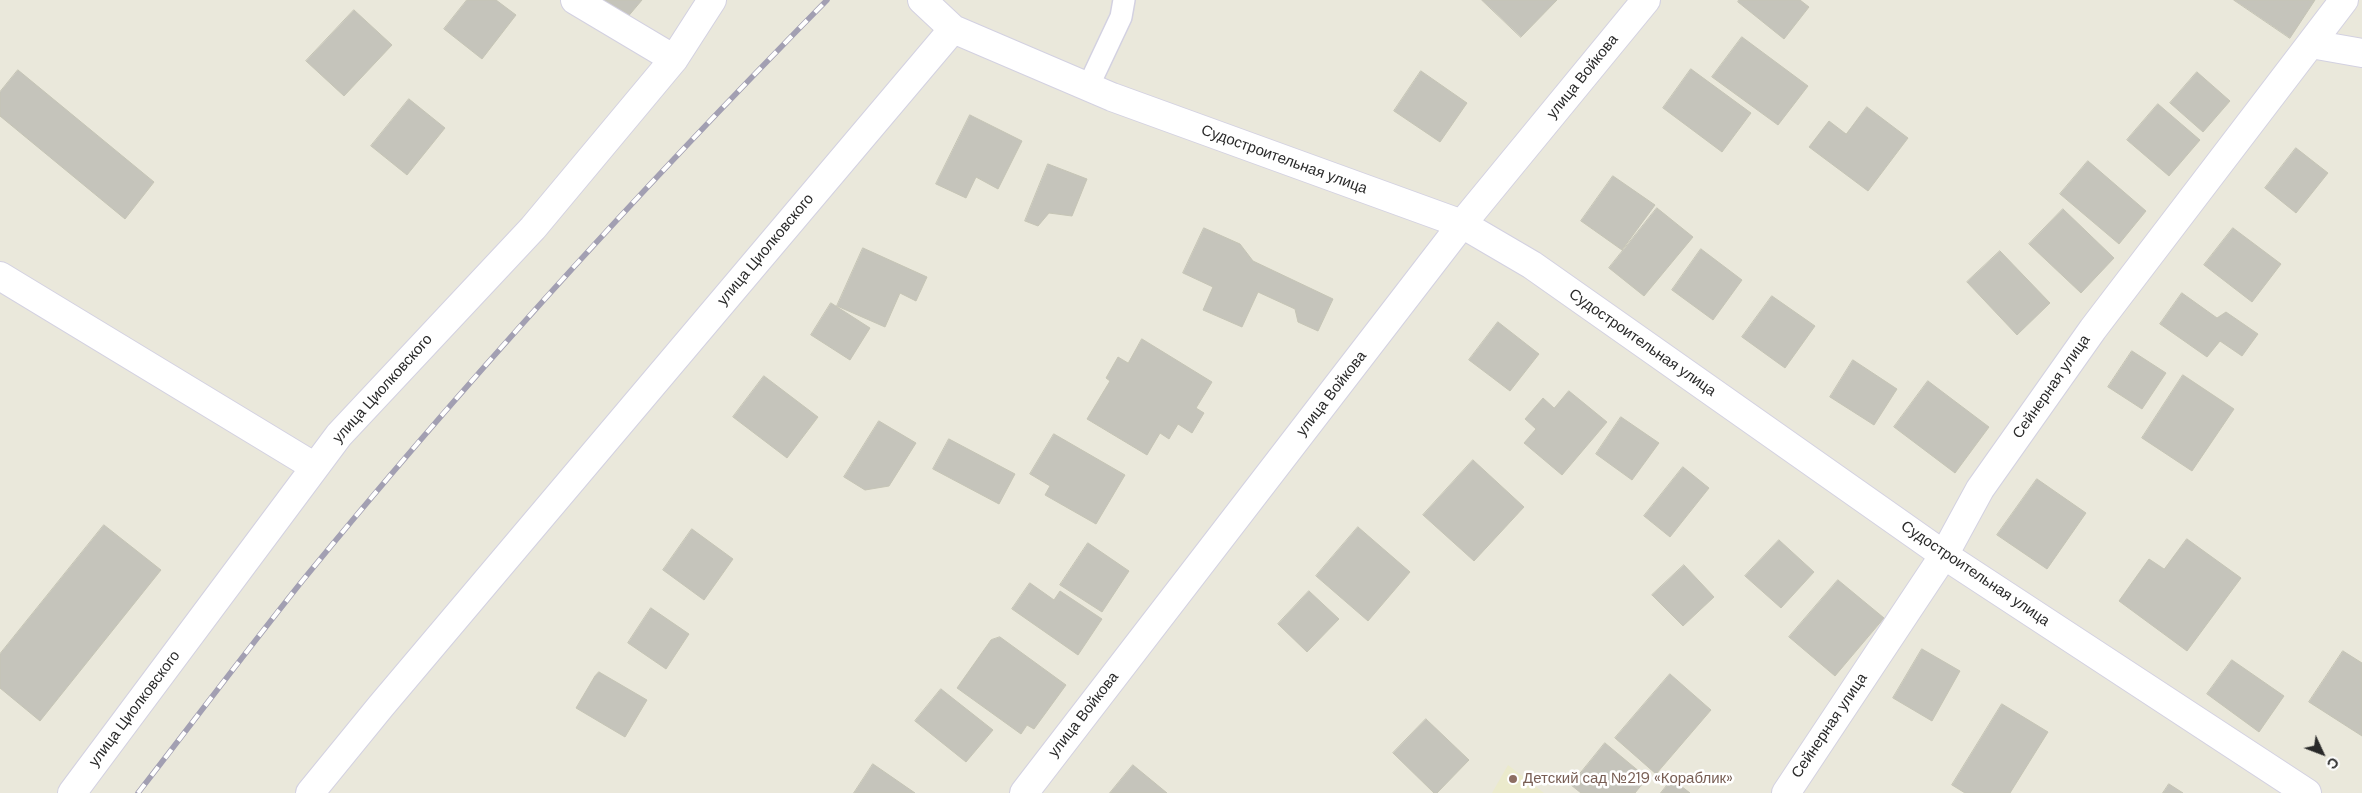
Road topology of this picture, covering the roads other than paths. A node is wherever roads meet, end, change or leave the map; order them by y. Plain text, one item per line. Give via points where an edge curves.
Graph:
1 (575, 0) edge
2 (712, 0) edge
3 (922, 0) edge
4 (1124, 0) edge
5 (1646, 0) edge
6 (2344, 0) edge
7 (953, 30) junction
8 (2311, 44) junction
9 (2362, 53) edge
10 (674, 59) junction
11 (1088, 87) junction
12 (1462, 224) junction
13 (0, 276) edge
14 (315, 467) junction
15 (1944, 555) junction
16 (72, 793) edge
17 (310, 793) edge
18 (1024, 793) edge
19 (1786, 793) edge
20 (2307, 793) edge

1 - 10 street
2 - 10 street, улица Циолковского
3 - 7 street, Судостроительная улица
4 - 11 lane via 1122,17
5 - 12 street, улица Войкова
6 - 8 street, Сейнерная улица
7 - 11 street, Судостроительная улица
7 - 17 street, улица Циолковского
8 - 9 street
8 - 15 street, Сейнерная улица via 2093,329 1980,489
10 - 14 street, улица Циолковского via 533,228 339,435
11 - 12 street, Судостроительная улица
12 - 15 street, Судостроительная улица via 1532,265
12 - 18 street, улица Войкова
13 - 14 street
14 - 16 street, улица Циолковского
15 - 19 street, Сейнерная улица
15 - 20 street, Судостроительная улица

